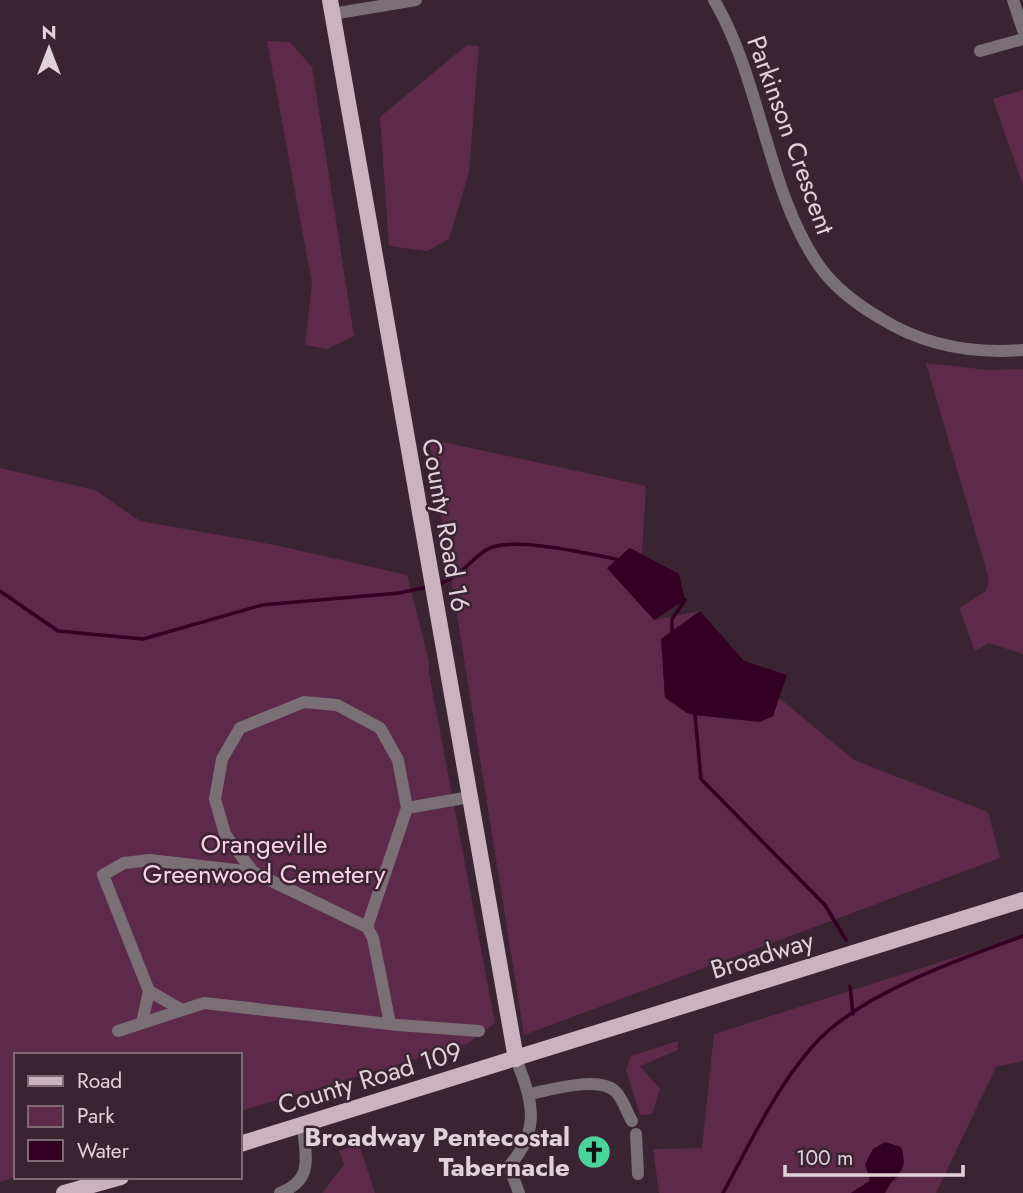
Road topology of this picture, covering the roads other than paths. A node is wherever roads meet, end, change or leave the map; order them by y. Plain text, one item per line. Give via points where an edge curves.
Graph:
1 (416, 0) edge
2 (714, 0) edge
3 (1013, 0) edge
4 (331, 7) edge
5 (1023, 30) edge
6 (1023, 39) edge
7 (980, 51) dead end
8 (1023, 350) edge
9 (470, 797) junction
10 (407, 808) junction
11 (253, 872) junction
12 (1023, 900) edge
13 (367, 927) junction
14 (149, 991) junction
15 (182, 1010) junction
16 (142, 1023) junction
17 (390, 1024) junction
18 (118, 1031) dead end
19 (479, 1031) dead end
20 (516, 1059) junction
21 (530, 1094) junction
22 (632, 1121) dead end
23 (303, 1125) junction
24 (636, 1134) dead end
25 (242, 1143) edge
26 (638, 1174) dead end
27 (114, 1179) edge
28 (64, 1193) edge
29 (280, 1193) edge
30 (519, 1193) edge

1 - 4 street
2 - 8 street, Parkinson Crescent via 745,68 796,227 838,288 892,326 925,340 992,352
3 - 5 street
4 - 9 main road, County Road 16
6 - 7 street
9 - 10 street
9 - 20 main road, County Road 16
10 - 11 street via 398,760 380,728 337,705 304,702 240,728 222,759 215,799 226,834
10 - 13 street
11 - 13 street
11 - 14 street via 150,860 124,863 103,875
12 - 20 main road, Broadway
13 - 17 street
14 - 15 street
14 - 16 street
15 - 16 street
15 - 17 street via 204,1003
16 - 18 street
17 - 19 street
20 - 21 street
20 - 23 main road, County Road 109
21 - 22 street via 576,1085 603,1086 616,1091
21 - 30 street via 533,1119 523,1151 509,1166
23 - 25 main road, County Road 109
23 - 29 street via 307,1170 296,1187
24 - 26 street
27 - 28 main road

